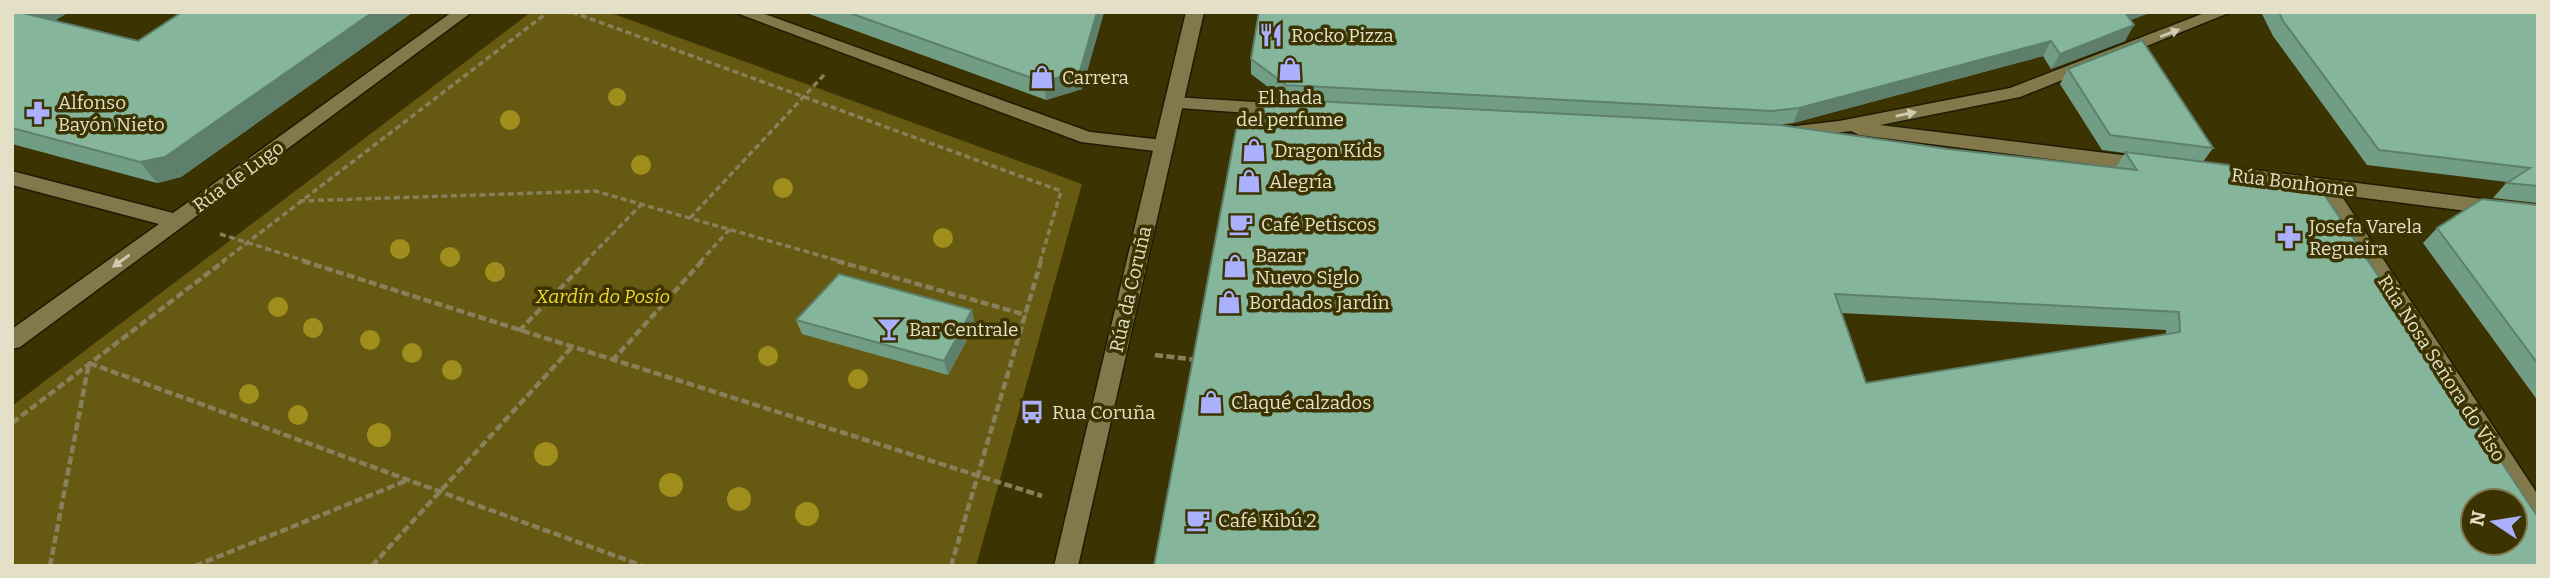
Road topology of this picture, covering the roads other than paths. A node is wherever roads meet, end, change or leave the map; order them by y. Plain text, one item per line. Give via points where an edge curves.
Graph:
1 (464, 12) edge
2 (743, 12) edge
3 (1195, 12) edge
4 (2223, 12) edge
5 (1173, 103) junction
6 (1313, 111) edge
7 (1839, 127) junction
8 (1767, 135) edge
9 (1163, 146) junction
10 (12, 178) edge
11 (2324, 185) junction
12 (2538, 212) edge
13 (176, 221) junction
14 (12, 341) edge
15 (2538, 516) edge
16 (1066, 566) edge

1 - 13 street, Rúa de Lugo
2 - 9 street via 1088,138
3 - 5 street, Rúa da Coruña
7 -> 4 street via 2014,93
5 - 6 street
5 - 9 street, Rúa da Coruña
7 - 8 street
7 - 11 street, Rúa Bonhome
9 - 16 street, Rúa da Coruña
10 - 13 street
11 - 12 street, Rúa Bonhome
11 - 15 street, Rúa Nosa Señora do Viso
13 -> 14 street, Rúa de Lugo

